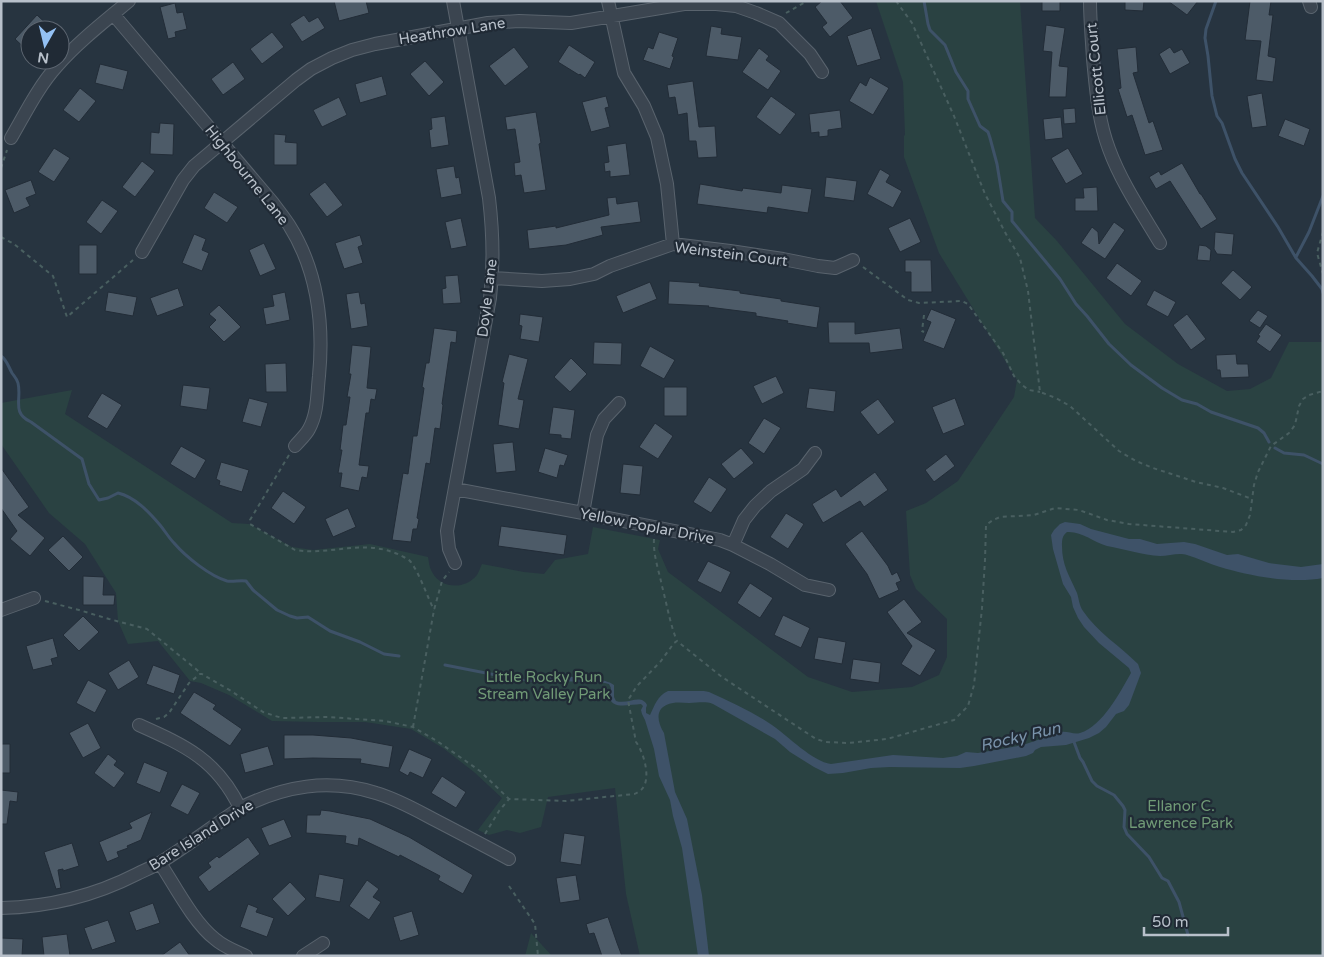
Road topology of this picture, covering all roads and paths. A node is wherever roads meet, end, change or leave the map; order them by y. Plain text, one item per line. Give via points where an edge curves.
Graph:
1 (129, 1) edge
2 (453, 1) edge
3 (608, 1) edge
4 (807, 1) edge
5 (896, 1) edge
6 (1090, 1) edge
7 (113, 14) junction
8 (611, 16) junction
9 (779, 23) junction
10 (458, 28) junction
11 (822, 72) dead end
12 (11, 138) joint
13 (222, 142) junction
14 (1, 168) edge
15 (1323, 232) edge
16 (1, 237) edge
17 (1160, 243) dead end
18 (673, 244) junction
19 (142, 252) joint
20 (853, 260) joint
21 (1323, 274) edge
22 (492, 278) junction
23 (924, 315) dead end
24 (924, 332) dead end
25 (1323, 391) edge
26 (1040, 392) junction
27 (618, 404) dead end
28 (295, 446) joint
29 (815, 453) dead end
30 (455, 489) junction
31 (1252, 499) junction
32 (583, 513) junction
33 (656, 527) junction
34 (732, 544) junction
35 (456, 564) joint
36 (830, 590) dead end
37 (34, 598) joint
38 (1, 610) edge
39 (434, 610) junction
40 (677, 641) junction
41 (202, 674) junction
42 (139, 725) joint
43 (414, 727) junction
44 (509, 799) junction
45 (240, 808) junction
46 (474, 840) junction
47 (509, 859) dead end
48 (160, 863) junction
49 (509, 886) dead end
50 (1, 908) edge
51 (322, 943) dead end
52 (246, 956) edge
53 (303, 956) edge
54 (538, 956) edge

1 - 7 street
2 - 10 street, Doyle Lane
3 - 8 street
4 - 9 path via 786,13
5 - 26 path via 912,23 985,194 1020,258 1028,291
6 - 17 street, Ellicott Court via 1096,98 1108,148
7 - 12 street via 56,66
7 - 13 street, Highbourne Lane
8 - 9 street, Heathrow Lane via 684,4 716,4 736,6
8 - 10 street, Heathrow Lane via 571,23 488,22
8 - 18 street via 624,73 644,106 657,137 667,184
9 - 11 street, Heathrow Lane via 810,54
10 - 13 street, Heathrow Lane via 375,44 332,58 296,80
10 - 22 street, Doyle Lane via 489,198
12 - 14 path
13 - 19 street, Heathrow Lane via 188,173
13 - 28 street, Highbourne Lane via 288,224 316,287 321,339 316,410 309,429
15 - 21 path via 1317,254
16 - 19 path via 52,276 67,317
18 - 20 street, Weinstein Court via 835,268
18 - 22 street, Weinstein Court via 594,274 570,279
20 - 26 path via 908,300 919,303 962,301 968,304 1003,353 1014,376 1029,390
22 - 30 street, Doyle Lane
23 - 24 path
25 - 31 path via 1303,399 1289,433 1271,446 1258,472
26 - 31 path via 1070,406 1119,451 1136,461
27 - 32 street via 604,419 597,435
28 - 39 path via 250,524 295,550 377,548 409,559
29 - 34 street via 803,468 755,506
30 - 32 street, Yellow Poplar Drive
30 - 35 street, Doyle Lane via 447,531 449,548
31 - 40 path via 1246,526 1233,532 1129,524 1079,510 1055,508 1034,515 1004,516 993,520 986,525 982,608 974,685 968,706 954,720 887,739 848,743 816,739 722,677
32 - 33 street, Yellow Poplar Drive
33 - 34 street, Yellow Poplar Drive
33 - 40 path via 653,547
34 - 36 street, Yellow Poplar Drive via 805,585
35 - 39 path via 442,581
37 - 38 street
37 - 41 path via 147,629
39 - 43 path
40 - 44 path via 628,700 636,742 646,762 645,784 640,791 566,801
41 - 42 path via 189,683 164,717
41 - 43 path via 274,716 385,721
42 - 45 street via 174,740 202,758 228,786
43 - 44 path via 480,770
44 - 46 path via 484,837
45 - 46 street, Bare Island Drive via 270,794 295,788 343,786 397,801
45 - 48 street, Bare Island Drive
46 - 47 street, Bare Island Drive
48 - 50 street, Bare Island Drive via 115,885 77,898 22,908
48 - 52 street via 206,932 230,950
49 - 54 path via 535,924
51 - 53 street

